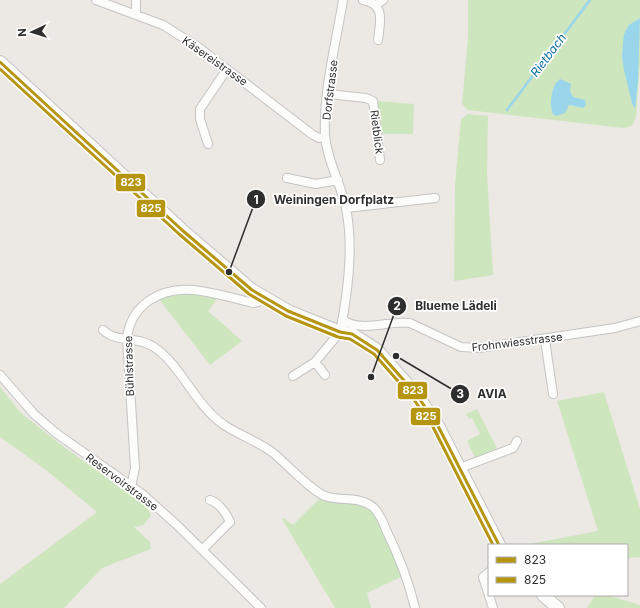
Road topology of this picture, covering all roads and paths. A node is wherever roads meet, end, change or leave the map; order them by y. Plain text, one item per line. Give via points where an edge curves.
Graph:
1 (96, 0) edge
2 (136, 0) edge
3 (343, 0) edge
4 (363, 0) edge
5 (383, 0) edge
6 (376, 5) junction
7 (136, 15) junction
8 (378, 40) dead end
9 (0, 62) edge
10 (227, 70) junction
11 (328, 94) junction
12 (325, 137) junction
13 (208, 144) dead end
14 (380, 160) dead end
15 (287, 178) dead end
16 (338, 180) junction
17 (435, 198) dead end
18 (346, 208) junction
19 (262, 297) junction
20 (640, 321) edge
21 (344, 326) junction
22 (103, 330) dead end
23 (127, 338) junction
24 (545, 340) junction
25 (315, 362) junction
26 (0, 375) edge
27 (293, 376) dead end
28 (325, 376) dead end
29 (553, 394) dead end
30 (517, 440) dead end
31 (460, 468) junction
32 (131, 487) junction
33 (210, 500) dead end
34 (498, 544) edge
35 (202, 550) junction
36 (488, 573) edge
37 (488, 592) edge
38 (489, 596) edge
39 (536, 596) edge
40 (544, 596) edge
41 (261, 608) edge
42 (415, 608) edge
43 (493, 608) edge
44 (549, 608) edge
45 (558, 608) edge

1 - 7 street, Käsereistrasse
2 - 7 street
3 - 11 street, Dorfstrasse
4 - 6 street
5 - 6 street
6 - 8 street via 380,17
7 - 10 street, Käsereistrasse via 163,25 198,47
9 - 19 main road via 219,263
10 - 12 street, Käsereistrasse via 313,135
10 - 13 street via 200,109 200,119
11 - 12 street, Dorfstrasse
11 - 14 street, Rietblick via 373,101
12 - 16 street, Dorfstrasse
15 - 16 street via 316,184
16 - 18 street, Dorfstrasse
17 - 18 street
18 - 21 street, Dorfstrasse via 350,255
19 - 21 main road via 293,313
19 - 23 street, Bühlstrasse via 256,303 193,290 170,292 153,298 137,310 130,322
20 - 24 street, Frohnwiesstrasse
21 - 24 street, Frohnwiesstrasse via 410,323 466,348
21 - 25 street
21 - 31 main road via 378,350 416,394 433,417
22 - 23 street via 114,337
23 - 32 street, Bühlstrasse via 135,468
23 - 42 street via 153,347 170,364 207,411 226,426 270,450 321,494 360,501 374,508 405,569
24 - 29 street
25 - 27 street
25 - 28 street
26 - 32 street, Reservoirstrasse via 34,414 56,433
30 - 31 street via 513,448
31 - 34 main road
32 - 35 street, Reservoirstrasse via 178,525
33 - 35 street via 228,516 230,522
35 - 41 street, Reservoirstrasse
36 - 37 street via 483,576
38 - 43 street
39 - 44 main road
40 - 45 main road

